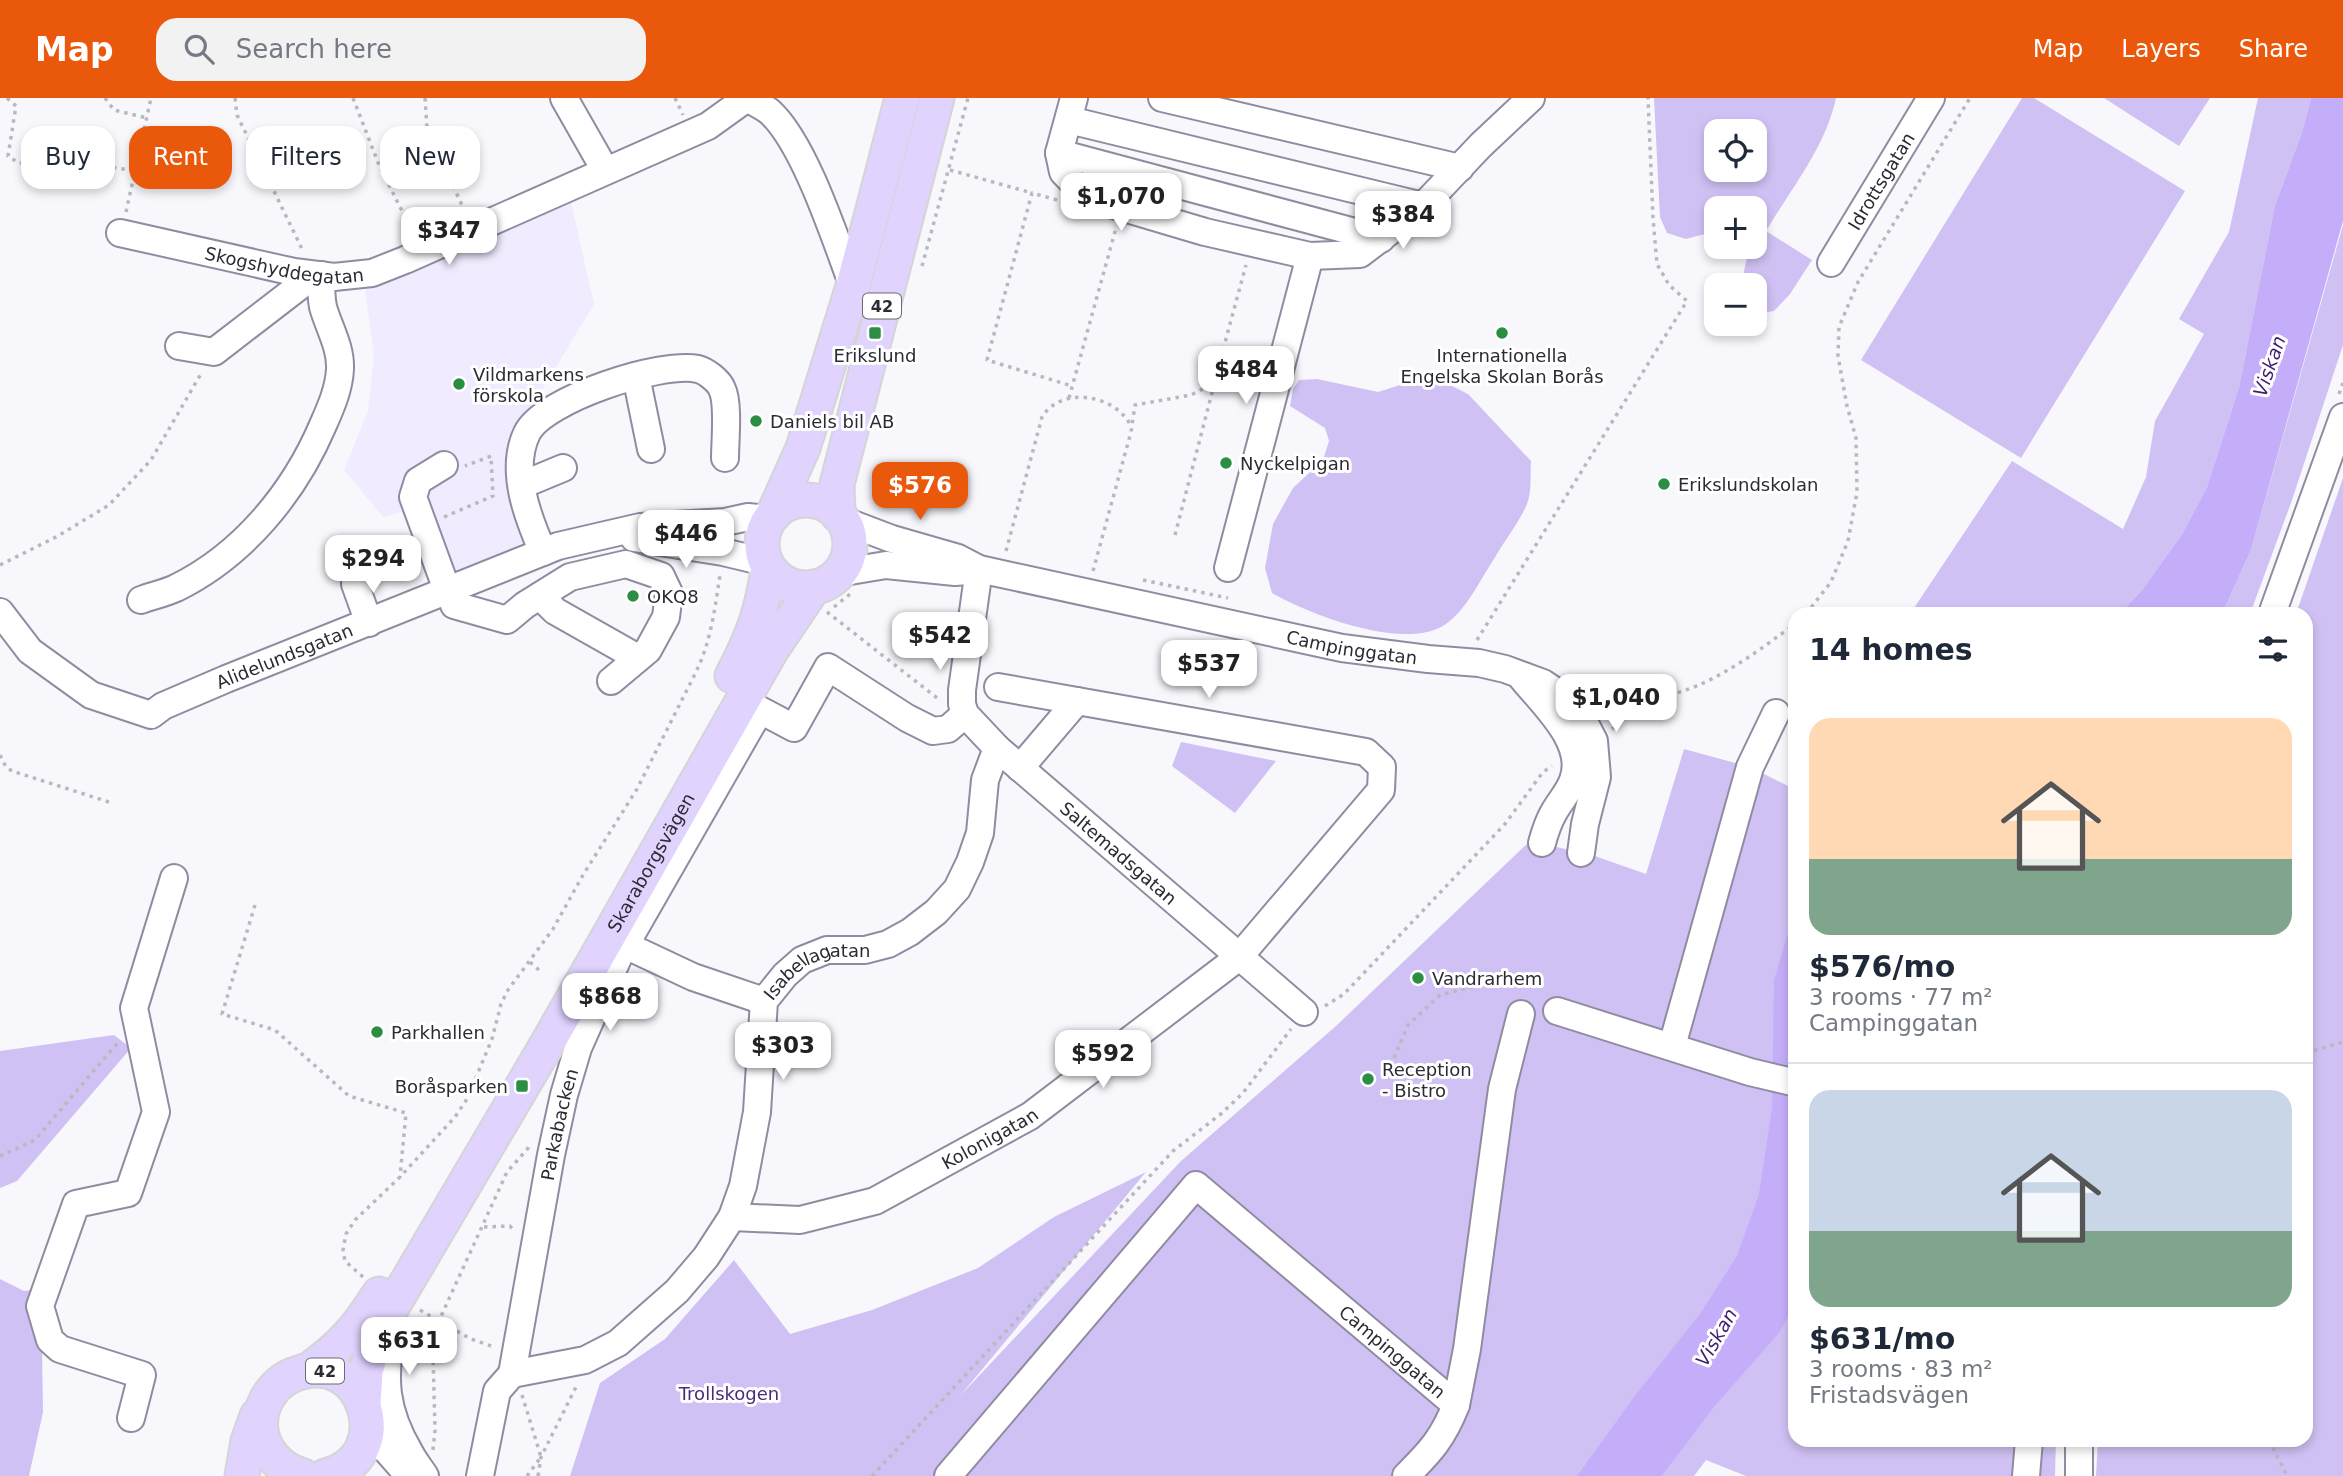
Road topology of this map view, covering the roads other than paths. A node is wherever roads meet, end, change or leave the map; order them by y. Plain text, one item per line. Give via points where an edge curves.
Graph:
1 (564, 98) edge
2 (747, 98) edge
3 (902, 98) edge
4 (937, 98) edge
5 (1162, 98) edge
6 (1531, 98) edge
7 (1931, 98) edge
8 (1071, 109) edge
9 (1059, 153) junction
10 (1460, 168) junction
11 (605, 170) junction
12 (1423, 206) junction
13 (120, 233) road end
14 (1381, 239) junction
15 (1310, 256) junction
16 (1831, 263) dead end
17 (318, 275) junction
18 (853, 286) junction
19 (179, 346) dead end
20 (636, 376) junction
21 (2343, 416) edge
22 (651, 449) dead end
23 (725, 458) dead end
24 (444, 465) road end
25 (564, 468) dead end
26 (522, 485) junction
27 (771, 517) junction
28 (840, 517) junction
29 (619, 533) junction
30 (543, 552) junction
31 (988, 561) junction
32 (767, 564) junction
33 (1228, 568) dead end
34 (355, 584) dead end
35 (833, 591) junction
36 (540, 596) junction
37 (450, 597) junction
38 (141, 600) dead end
39 (2275, 607) edge
40 (0, 612) edge
41 (369, 622) junction
42 (638, 658) junction
43 (611, 681) dead end
44 (998, 687) dead end
45 (1077, 701) junction
46 (1776, 713) dead end
47 (965, 714) junction
48 (1584, 747) junction
49 (997, 748) junction
50 (1020, 768) junction
51 (1542, 842) dead end
52 (1581, 853) dead end
53 (174, 878) dead end
54 (625, 945) junction
55 (1239, 957) junction
56 (764, 1001) junction
57 (1557, 1011) dead end
58 (1304, 1013) road end
59 (1521, 1014) dead end
60 (1672, 1046) junction
61 (1788, 1081) edge
62 (732, 1217) junction
63 (411, 1291) junction
64 (307, 1371) junction
65 (512, 1374) junction
66 (264, 1405) junction
67 (1456, 1405) junction
68 (365, 1417) junction
69 (131, 1418) dead end
70 (2028, 1447) edge
71 (2079, 1447) edge
72 (428, 1466) edge
73 (242, 1476) edge
74 (327, 1476) edge
75 (409, 1476) edge
76 (480, 1476) edge
77 (948, 1476) edge
78 (1406, 1476) edge
79 (2026, 1476) edge
80 (2079, 1476) edge

1 - 11 street
2 - 11 street, Skogshyddegatan via 711,125
2 - 18 street via 770,112 792,140
3 - 18 main road, 42
4 - 28 main road, 42 via 840,471
5 - 10 street
6 - 10 street
7 - 16 street, Idrottsgatan
8 - 9 street
8 - 12 street
9 - 14 street
9 - 15 street via 1063,172 1087,197 1205,232
10 - 12 street
11 - 17 street, Skogshyddegatan via 372,272
12 - 14 street
13 - 17 street, Skogshyddegatan
14 - 15 street via 1360,254
15 - 33 street
17 - 19 street via 214,352
17 - 38 street via 340,368 336,393 302,468 260,525 234,549 208,570
18 - 27 main road, 42 via 803,448
20 - 22 street
20 - 23 street via 685,369 713,378 722,389
20 - 26 street via 575,397 537,421 523,447
21 - 39 street
24 - 37 street via 418,481 412,498
25 - 26 street
26 - 30 street via 529,521
27 - 28 main road via 787,505 808,500
27 - 29 street, Alidelundsgatan via 640,527
27 - 32 main road, 42 via 762,540
28 - 31 street, Campinggatan via 892,539 958,558
28 - 35 main road, 42 via 849,549
29 - 30 street, Alidelundsgatan
29 - 32 street, Alidelundsgatan
30 - 37 street, Alidelundsgatan
31 - 35 street, Campinggatan via 955,572 886,565
31 - 47 street via 962,690
31 - 48 street, Campinggatan via 1342,648 1505,669 1543,683 1567,699 1580,712
32 - 35 main road via 784,582
32 - 64 main road, Skaraborgsvägen / 42 via 760,615 735,672 360,1325
34 - 41 street
35 - 63 main road, Skaraborgsvägen / 42 via 772,649
36 - 37 street via 507,620
36 - 42 street via 555,611
36 - 42 street via 570,576 626,564 661,576 669,593 666,617 648,650
37 - 41 street, Alidelundsgatan
40 - 41 street, Alidelundsgatan via 30,651 91,695 151,715 163,706
42 - 43 street
44 - 45 street
45 - 50 street
45 - 55 street, Kolonigatan via 1366,752 1382,768 1381,790
46 - 60 street via 1750,767
47 - 49 street
47 - 54 street, Parkabacken via 948,729 933,730 828,667 794,728 760,710
48 - 51 street via 1574,779
48 - 52 street, Campinggatan via 1597,777
49 - 50 street, Saltemadsgatan
49 - 56 street, Isabellagatan via 985,780 980,833 970,862 957,889 936,912 888,944 865,950 827,950 802,960
50 - 55 street, Saltemadsgatan
53 - 69 street via 134,1008 156,1112 128,1193 76,1204 40,1306 50,1340 60,1349 142,1375
54 - 56 street via 694,977
54 - 65 street, Parkabacken via 571,1072 551,1155
55 - 58 street, Saltemadsgatan
55 - 62 street, Kolonigatan via 1030,1116 875,1201 800,1220
56 - 62 street, Isabellagatan via 757,1112 743,1186
57 - 60 street
59 - 67 street, Campinggatan via 1502,1089
60 - 61 street
62 - 65 street, Isabellagatan via 677,1291 618,1343 586,1360
63 - 68 main road, Skaraborgsvägen / 42 via 374,1342 366,1371
63 - 72 street via 392,1328 386,1384 401,1435
64 - 66 main road, 42 via 280,1382
64 - 68 main road, 42 via 336,1375 353,1387
65 - 76 street via 496,1391
66 - 73 main road, 42 via 253,1424
66 - 74 main road, 42 via 261,1434 269,1452 283,1467
67 - 77 street, Campinggatan via 1196,1185
67 - 78 street via 1440,1440
68 - 74 main road, 42 via 365,1441 355,1458
68 - 75 street
70 - 79 street
71 - 80 street

